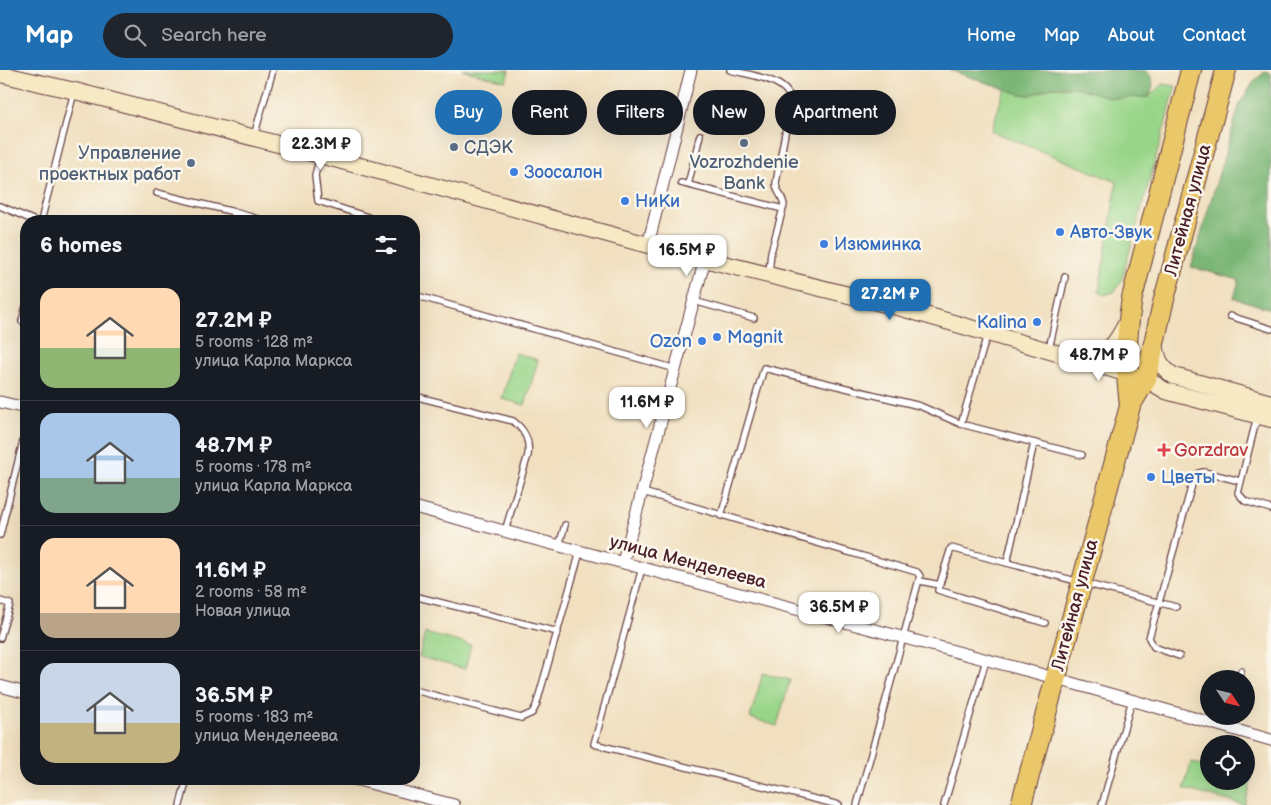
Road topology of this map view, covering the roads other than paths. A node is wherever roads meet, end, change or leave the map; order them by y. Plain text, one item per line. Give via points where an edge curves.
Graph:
1 (274, 70) edge
2 (691, 70) edge
3 (730, 70) edge
4 (1191, 70) edge
5 (1226, 70) edge
6 (0, 74) edge
7 (75, 91) junction
8 (700, 135) dead end
9 (253, 138) junction
10 (320, 155) junction
11 (157, 194) dead end
12 (0, 206) edge
13 (784, 209) junction
14 (234, 212) junction
15 (20, 215) edge
16 (44, 215) edge
17 (233, 215) edge
18 (244, 215) edge
19 (362, 215) edge
20 (648, 245) junction
21 (705, 258) junction
22 (768, 275) junction
23 (1065, 277) dead end
24 (420, 297) edge
25 (694, 302) junction
26 (1230, 316) dead end
27 (754, 318) dead end
28 (1128, 320) junction
29 (1271, 329) edge
30 (988, 333) junction
31 (1155, 341) junction
32 (1048, 351) junction
33 (1082, 360) junction
34 (676, 369) junction
35 (1126, 374) junction
36 (1174, 376) junction
37 (1146, 379) junction
38 (420, 398) edge
39 (0, 402) edge
40 (1271, 403) edge
41 (1130, 406) junction
42 (20, 407) edge
43 (1264, 417) edge
44 (961, 424) junction
45 (1034, 443) junction
46 (20, 453) edge
47 (1082, 455) dead end
48 (1240, 481) junction
49 (643, 492) junction
50 (420, 509) edge
51 (1271, 509) edge
52 (720, 516) junction
53 (565, 525) dead end
54 (506, 532) junction
55 (0, 535) edge
56 (559, 546) junction
57 (580, 552) junction
58 (623, 562) junction
59 (1006, 563) junction
60 (642, 568) junction
61 (920, 581) junction
62 (1081, 582) junction
63 (940, 585) junction
64 (420, 598) edge
65 (0, 601) edge
66 (1159, 602) junction
67 (1176, 607) dead end
68 (1045, 623) dead end
69 (558, 632) junction
70 (0, 638) edge
71 (903, 638) junction
72 (1180, 656) dead end
73 (986, 660) junction
74 (1055, 678) junction
75 (0, 686) edge
76 (20, 691) edge
77 (420, 692) edge
78 (1132, 700) junction
79 (1200, 716) edge
80 (1234, 725) edge
81 (1271, 740) edge
82 (185, 785) edge
83 (377, 785) edge
84 (821, 803) edge
85 (180, 805) edge
86 (454, 805) edge
87 (838, 805) edge
88 (857, 805) edge
89 (944, 805) edge
90 (1021, 805) edge
91 (1103, 805) edge

1 - 9 lane
2 - 20 street
3 - 13 lane via 780,84 789,93 790,107 776,183
4 - 28 highway, Литейная улица
5 - 31 highway, Литейная улица
6 - 7 street
7 - 9 street
7 - 16 lane
8 - 13 lane via 685,184
9 - 10 street
10 - 19 lane via 315,174 318,201
10 - 20 street
11 - 14 lane
12 - 15 lane
13 - 22 lane via 771,252
14 - 17 lane
14 - 18 lane
20 - 21 street
21 - 22 street
21 - 25 street
22 - 30 street
23 - 32 lane
24 - 34 lane
25 - 27 lane
25 - 34 street
26 - 29 lane
28 - 33 street via 1107,352 1092,360
28 - 35 highway, Литейная улица
30 - 32 street
30 - 44 lane
31 - 36 street via 1156,358 1162,368
31 - 37 highway, Литейная улица
32 - 33 street
33 - 35 street
34 - 49 street
35 - 37 street
35 - 41 highway, Литейная улица
36 - 37 street
36 - 40 street
37 - 41 highway, Литейная улица
37 - 43 street via 1166,391
38 - 54 lane via 513,421 522,428 529,446 528,455
39 - 42 street
41 - 62 highway, Литейная улица
43 - 48 lane
44 - 45 lane
44 - 52 lane via 920,406 764,368
45 - 47 lane
45 - 59 lane
46 - 55 lane
48 - 51 lane via 1238,494 1242,500
48 - 66 lane via 1209,472 1196,476
49 - 52 lane
49 - 58 street
50 - 54 street, улица Менделеева
52 - 61 lane via 916,572
53 - 56 lane
54 - 56 street, улица Менделеева
56 - 57 street, улица Менделеева
57 - 58 street, улица Менделеева
57 - 69 lane
58 - 60 street, улица Менделеева
59 - 62 lane
59 - 63 lane via 951,548
60 - 71 street, улица Менделеева
60 - 84 lane via 594,744
61 - 63 lane
61 - 71 lane
62 - 66 lane
62 - 74 highway, Литейная улица
63 - 68 lane via 938,590
64 - 69 lane
65 - 70 lane via 10,604
66 - 67 lane
66 - 72 lane via 1148,638 1160,650
69 - 77 lane via 536,706 527,717
71 - 73 street, улица Менделеева
71 - 88 lane
73 - 74 street, улица Менделеева
73 - 89 lane
74 - 78 street, улица Менделеева
74 - 90 highway, Литейная улица
75 - 76 street
78 - 79 street, улица Менделеева
78 - 91 lane
80 - 81 street, улица Менделеева
82 - 85 lane
83 - 86 street
84 - 87 lane

